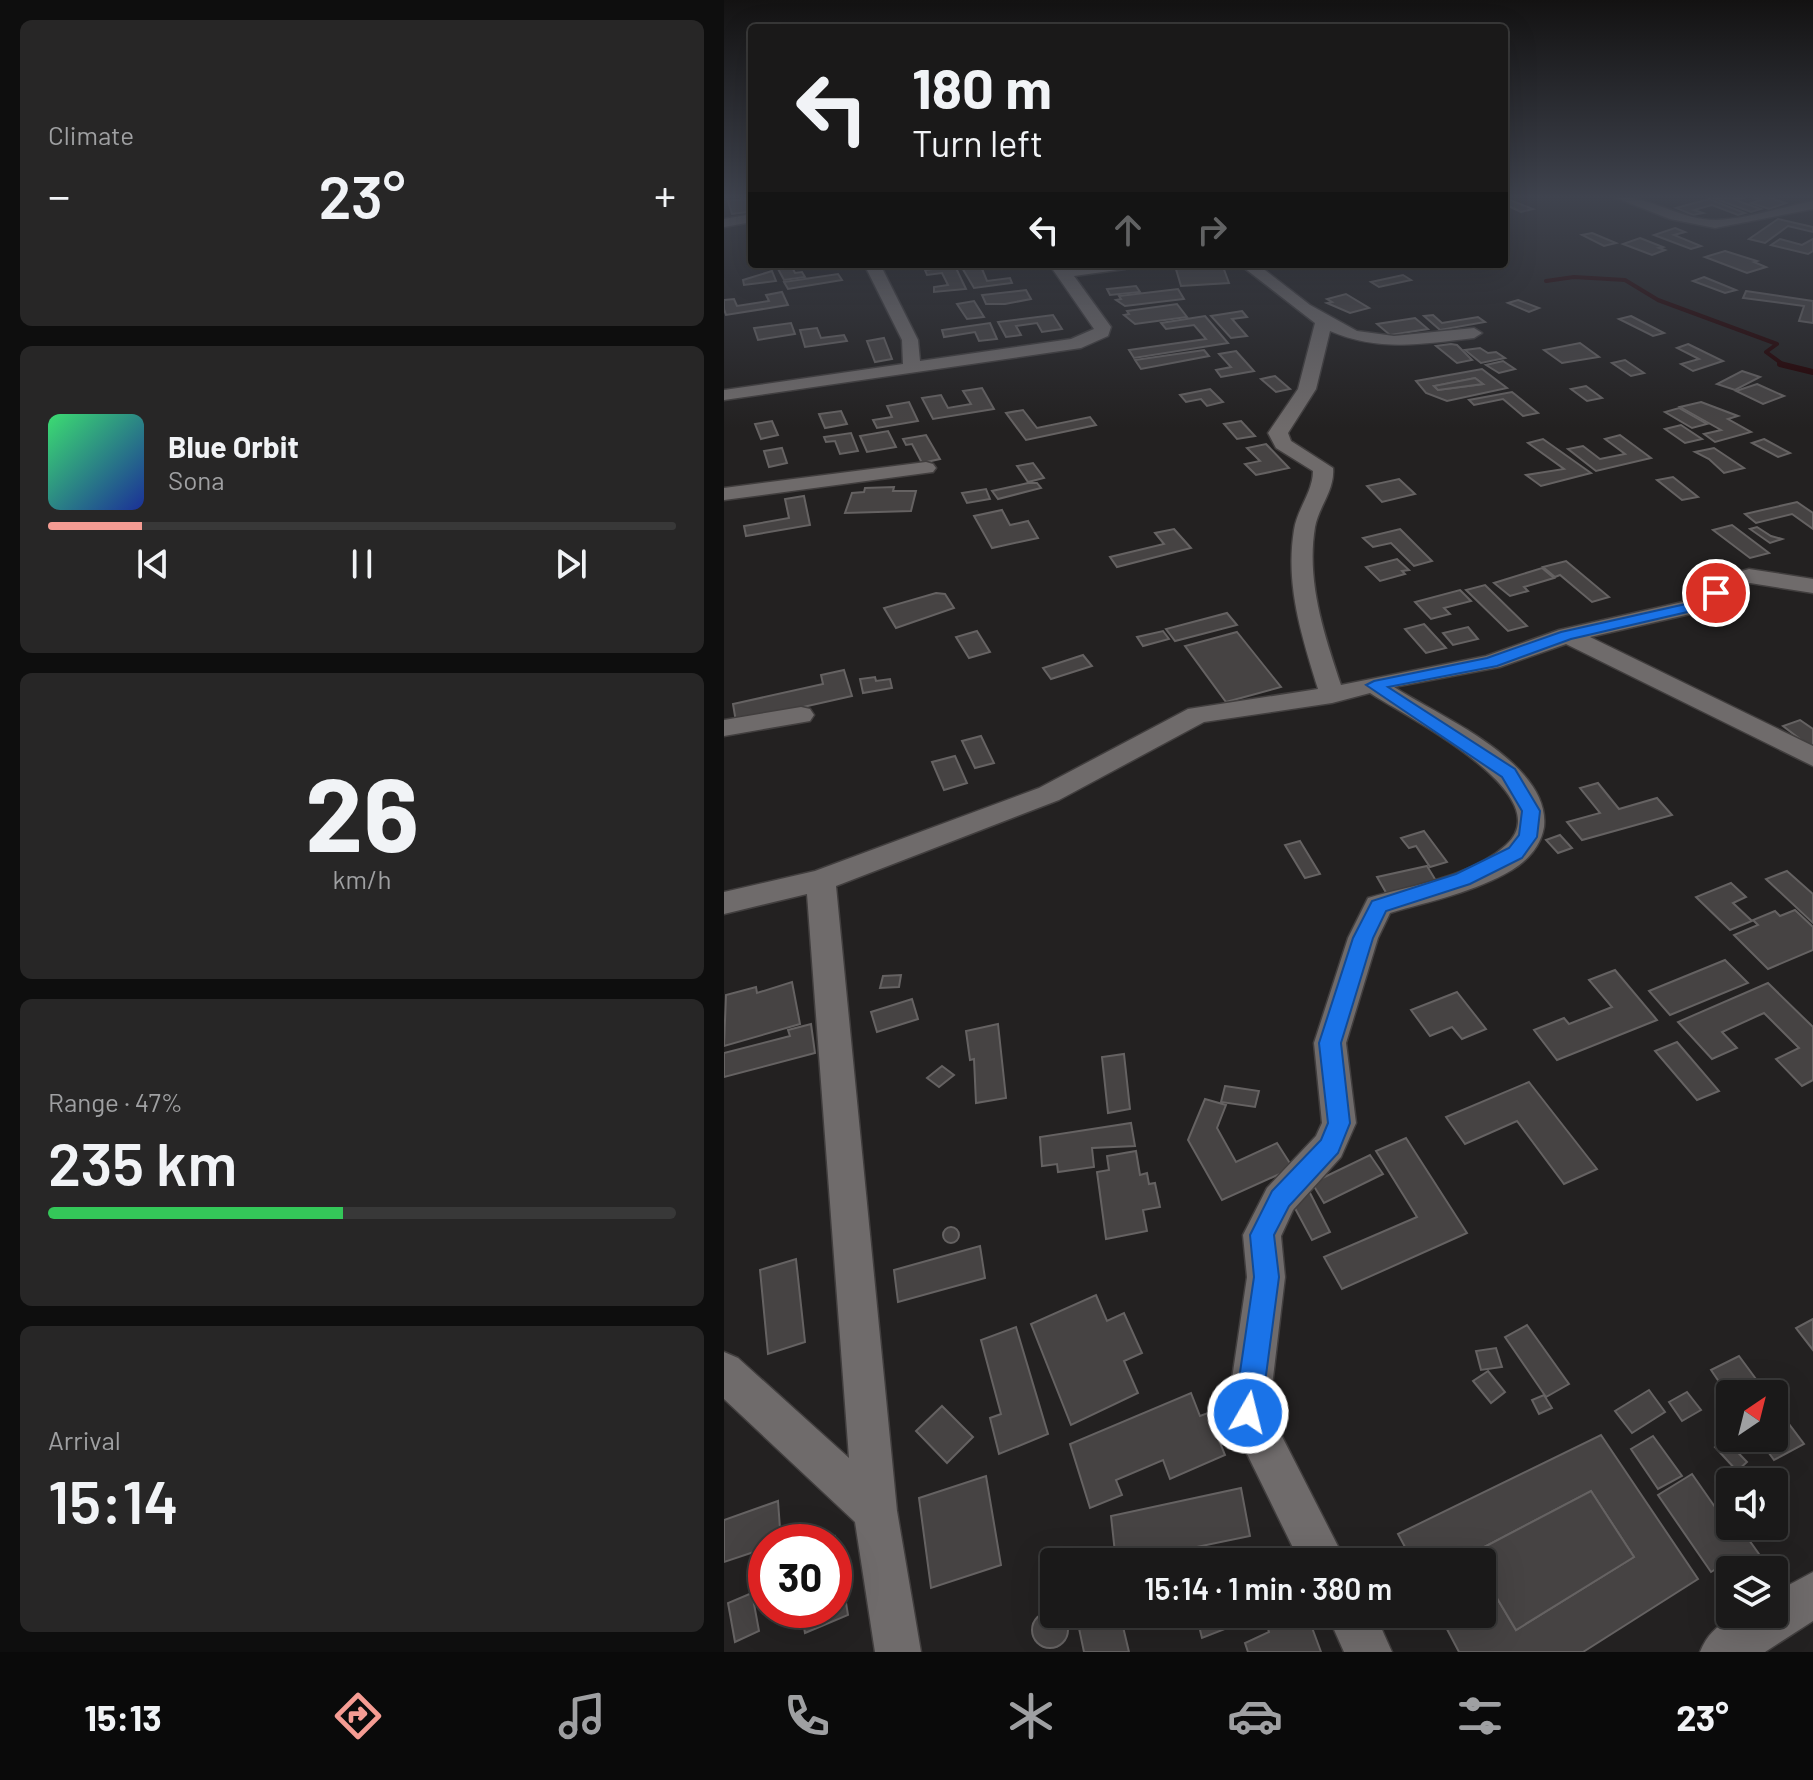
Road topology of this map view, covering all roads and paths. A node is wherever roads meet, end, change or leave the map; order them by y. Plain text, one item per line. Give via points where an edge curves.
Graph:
1 (877, 274) edge
2 (1064, 274) edge
3 (1261, 274) edge
4 (1324, 320) junction
5 (1474, 333) dead end
6 (912, 368) junction
7 (724, 395) edge
8 (926, 468) dead end
9 (724, 494) edge
10 (1813, 586) edge
11 (1567, 635) junction
12 (1374, 685) junction
13 (1332, 695) junction
14 (801, 715) dead end
15 (724, 728) edge
16 (1813, 757) edge
17 (821, 880) junction
18 (724, 903) edge
19 (724, 1372) edge
20 (875, 1511) junction
21 (1317, 1548) edge
22 (1813, 1595) edge
23 (1357, 1628) edge
24 (898, 1652) edge
25 (1369, 1652) edge
26 (1723, 1652) edge

1 - 6 street via 910,340
2 - 6 street via 1102,332 1075,344
3 - 4 street
4 - 5 street via 1371,340
4 - 13 street via 1307,389 1278,433 1283,444 1323,468 1325,476 1305,525 1302,599
6 - 7 street
8 - 9 street
10 - 11 street via 1749,576 1729,582 1704,604
11 - 12 street via 1491,662
11 - 16 street
12 - 13 street
12 - 21 street via 1509,773 1531,811 1528,837 1515,853 1463,879 1379,906 1363,938 1330,1043 1339,1123 1329,1146 1280,1199 1262,1235 1266,1277 1248,1413
13 - 17 street via 1197,715 1049,794
14 - 15 street
17 - 18 street
17 - 20 street
19 - 20 street
20 - 24 street
22 - 26 street
23 - 25 street

